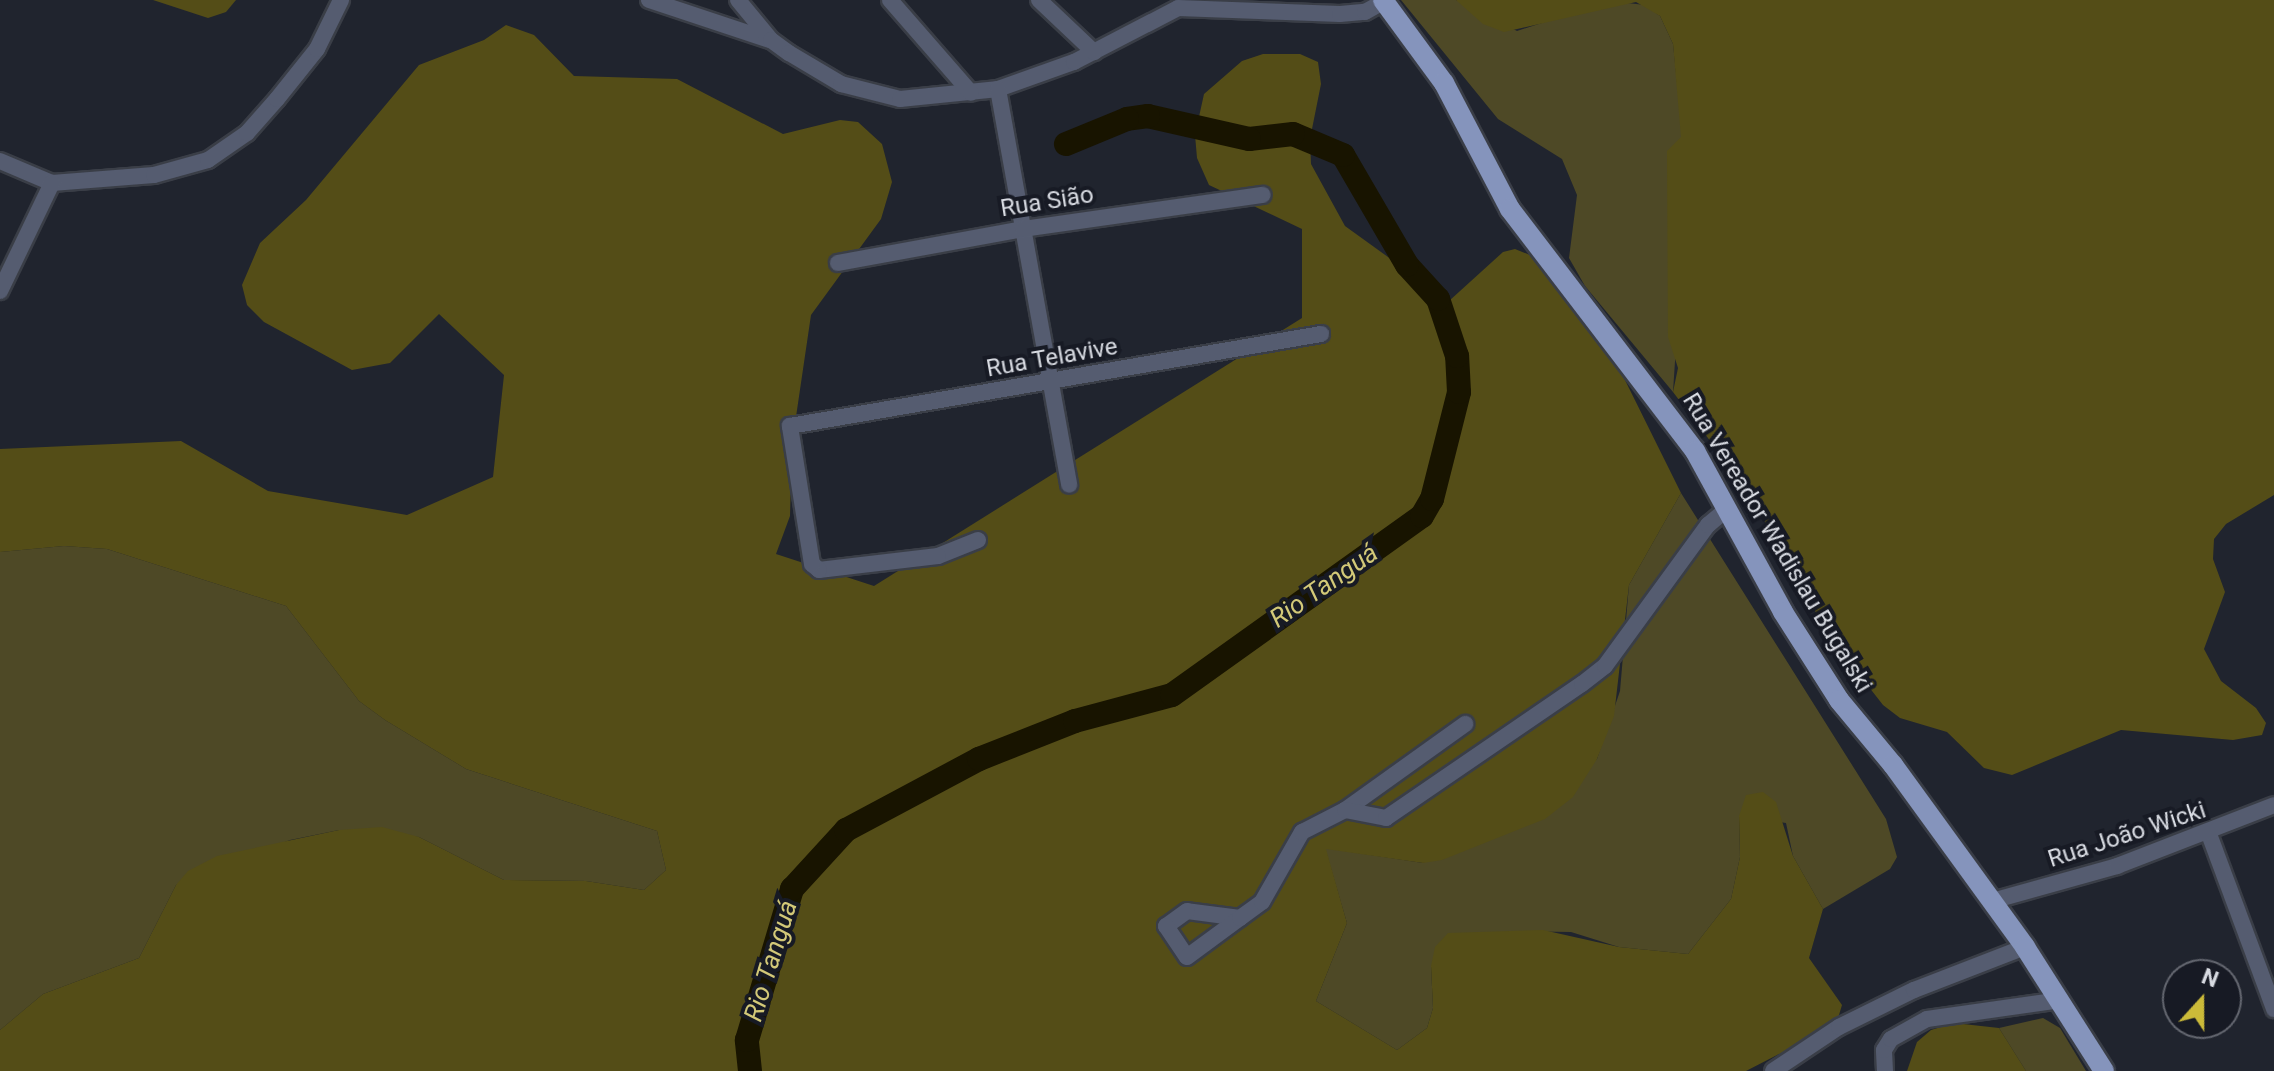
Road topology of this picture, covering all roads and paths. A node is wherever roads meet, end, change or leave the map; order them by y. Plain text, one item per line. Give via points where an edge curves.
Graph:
1 (341, 0) edge
2 (649, 0) edge
3 (738, 0) edge
4 (890, 0) edge
5 (1039, 0) edge
6 (1384, 1) edge
7 (771, 40) junction
8 (1094, 52) junction
9 (998, 89) junction
10 (971, 93) junction
11 (0, 161) edge
12 (52, 183) junction
13 (1263, 195) dead end
14 (1023, 229) junction
15 (838, 263) dead end
16 (0, 291) edge
17 (1321, 334) dead end
18 (1050, 383) junction
19 (1069, 485) dead end
20 (1727, 509) junction
21 (978, 540) dead end
22 (1465, 724) dead end
23 (2274, 805) edge
24 (1345, 810) junction
25 (2209, 834) junction
26 (1992, 901) junction
27 (1240, 918) dead end
28 (2025, 947) junction
29 (2061, 1000) junction
30 (2274, 1009) edge
31 (1779, 1070) edge
32 (1885, 1071) edge
33 (2104, 1071) edge

1 - 12 street via 317,49 277,99 247,133 208,160 154,175
2 - 7 street
3 - 7 street
4 - 10 street
5 - 8 street
6 - 8 street via 1365,12 1340,14 1178,8
6 - 20 main road, Rua Vereador Wadislau Bugalski via 1444,83 1510,209 1638,370 1695,451
7 - 10 street via 841,84 900,99
8 - 9 street
9 - 10 street
9 - 14 street
11 - 12 street
12 - 16 street
13 - 14 street, Rua Sião
14 - 15 street, Rua Sião
14 - 18 street
17 - 18 street, Rua Telavive
18 - 19 street
18 - 21 street, Rua Telavive via 790,426 812,564 827,572 925,558
20 - 24 street via 1708,525 1594,675 1386,818
20 - 26 main road, Rua Vereador Wadislau Bugalski via 1839,700
22 - 24 street
23 - 25 street, Rua João Wicki
24 - 27 street via 1302,832 1262,902
25 - 26 street, Rua João Wicki
25 - 30 street
26 - 28 main road, Rua Vereador Wadislau Bugalski
28 - 29 main road, Rua Vereador Wadislau Bugalski
28 - 31 street via 1914,990 1839,1027
29 - 32 street via 1927,1019 1891,1039 1884,1050
29 - 33 main road, Rua Vereador Wadislau Bugalski

